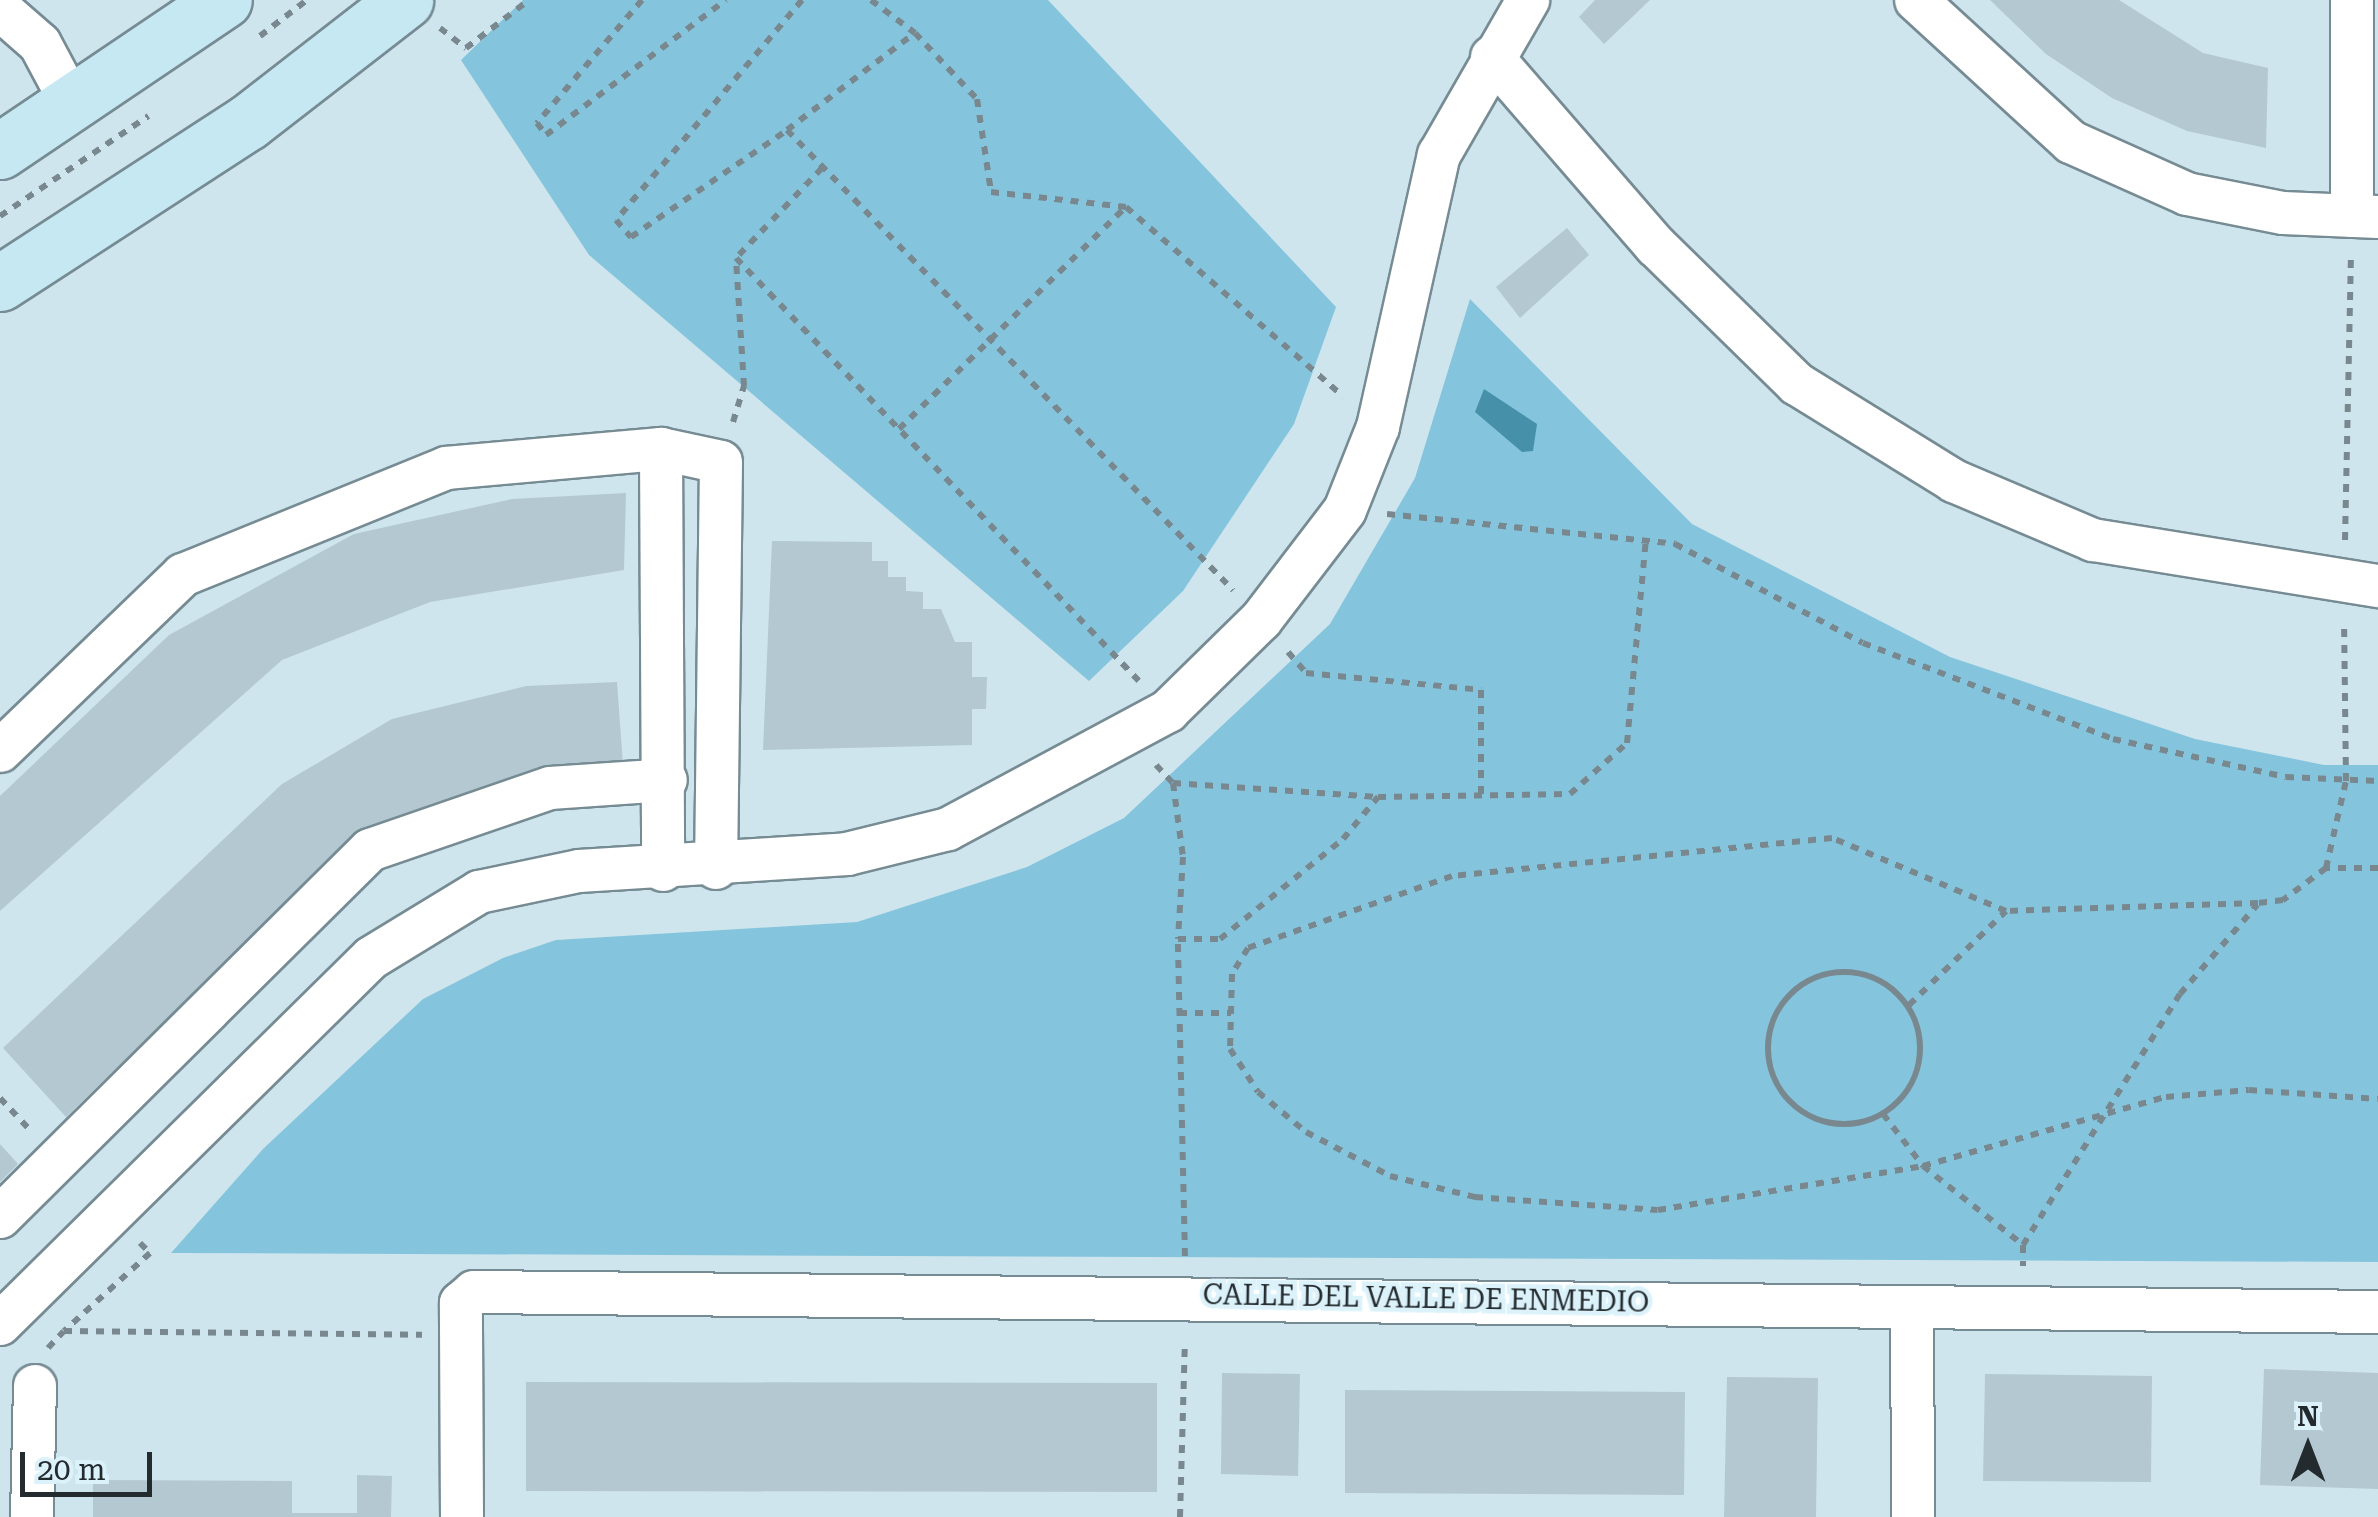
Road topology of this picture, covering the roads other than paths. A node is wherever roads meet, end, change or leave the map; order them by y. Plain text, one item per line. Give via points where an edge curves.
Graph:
1 (224, 0) edge
2 (405, 0) edge
3 (1528, 0) edge
4 (1916, 0) edge
5 (2352, 0) edge
6 (0, 9) edge
7 (1492, 57) junction
8 (72, 104) junction
9 (0, 151) edge
10 (2365, 217) edge
11 (0, 283) edge
12 (662, 449) junction
13 (2361, 586) edge
14 (0, 751) edge
15 (666, 780) junction
16 (716, 868) junction
17 (662, 870) junction
18 (0, 1217) edge
19 (1912, 1309) junction
20 (2378, 1312) edge
21 (0, 1324) edge
22 (35, 1386) dead end
23 (32, 1517) edge
24 (462, 1517) edge
25 (1913, 1517) edge

1 - 8 street
2 - 11 street via 248,122
3 - 7 street
4 - 10 street via 2071,142 2187,194
5 - 10 street
6 - 8 street via 40,44
7 - 13 street via 1656,246 1797,384 1870,430 1954,481 2093,540
7 - 16 street via 1439,155 1378,427 1346,510 1262,620 1168,711 948,829 847,854
8 - 9 street
12 - 14 street via 446,468 183,574
12 - 15 street
12 - 16 street via 721,462
15 - 17 street
15 - 18 street via 550,788 370,850
16 - 17 street
17 - 21 street via 579,871 479,892 371,958
19 - 20 street, CALLE DEL VALLE DE ENMEDIO
19 - 24 street, CALLE DEL VALLE DE ENMEDIO via 1186,1294 474,1292 461,1304
19 - 25 street
22 - 23 street

